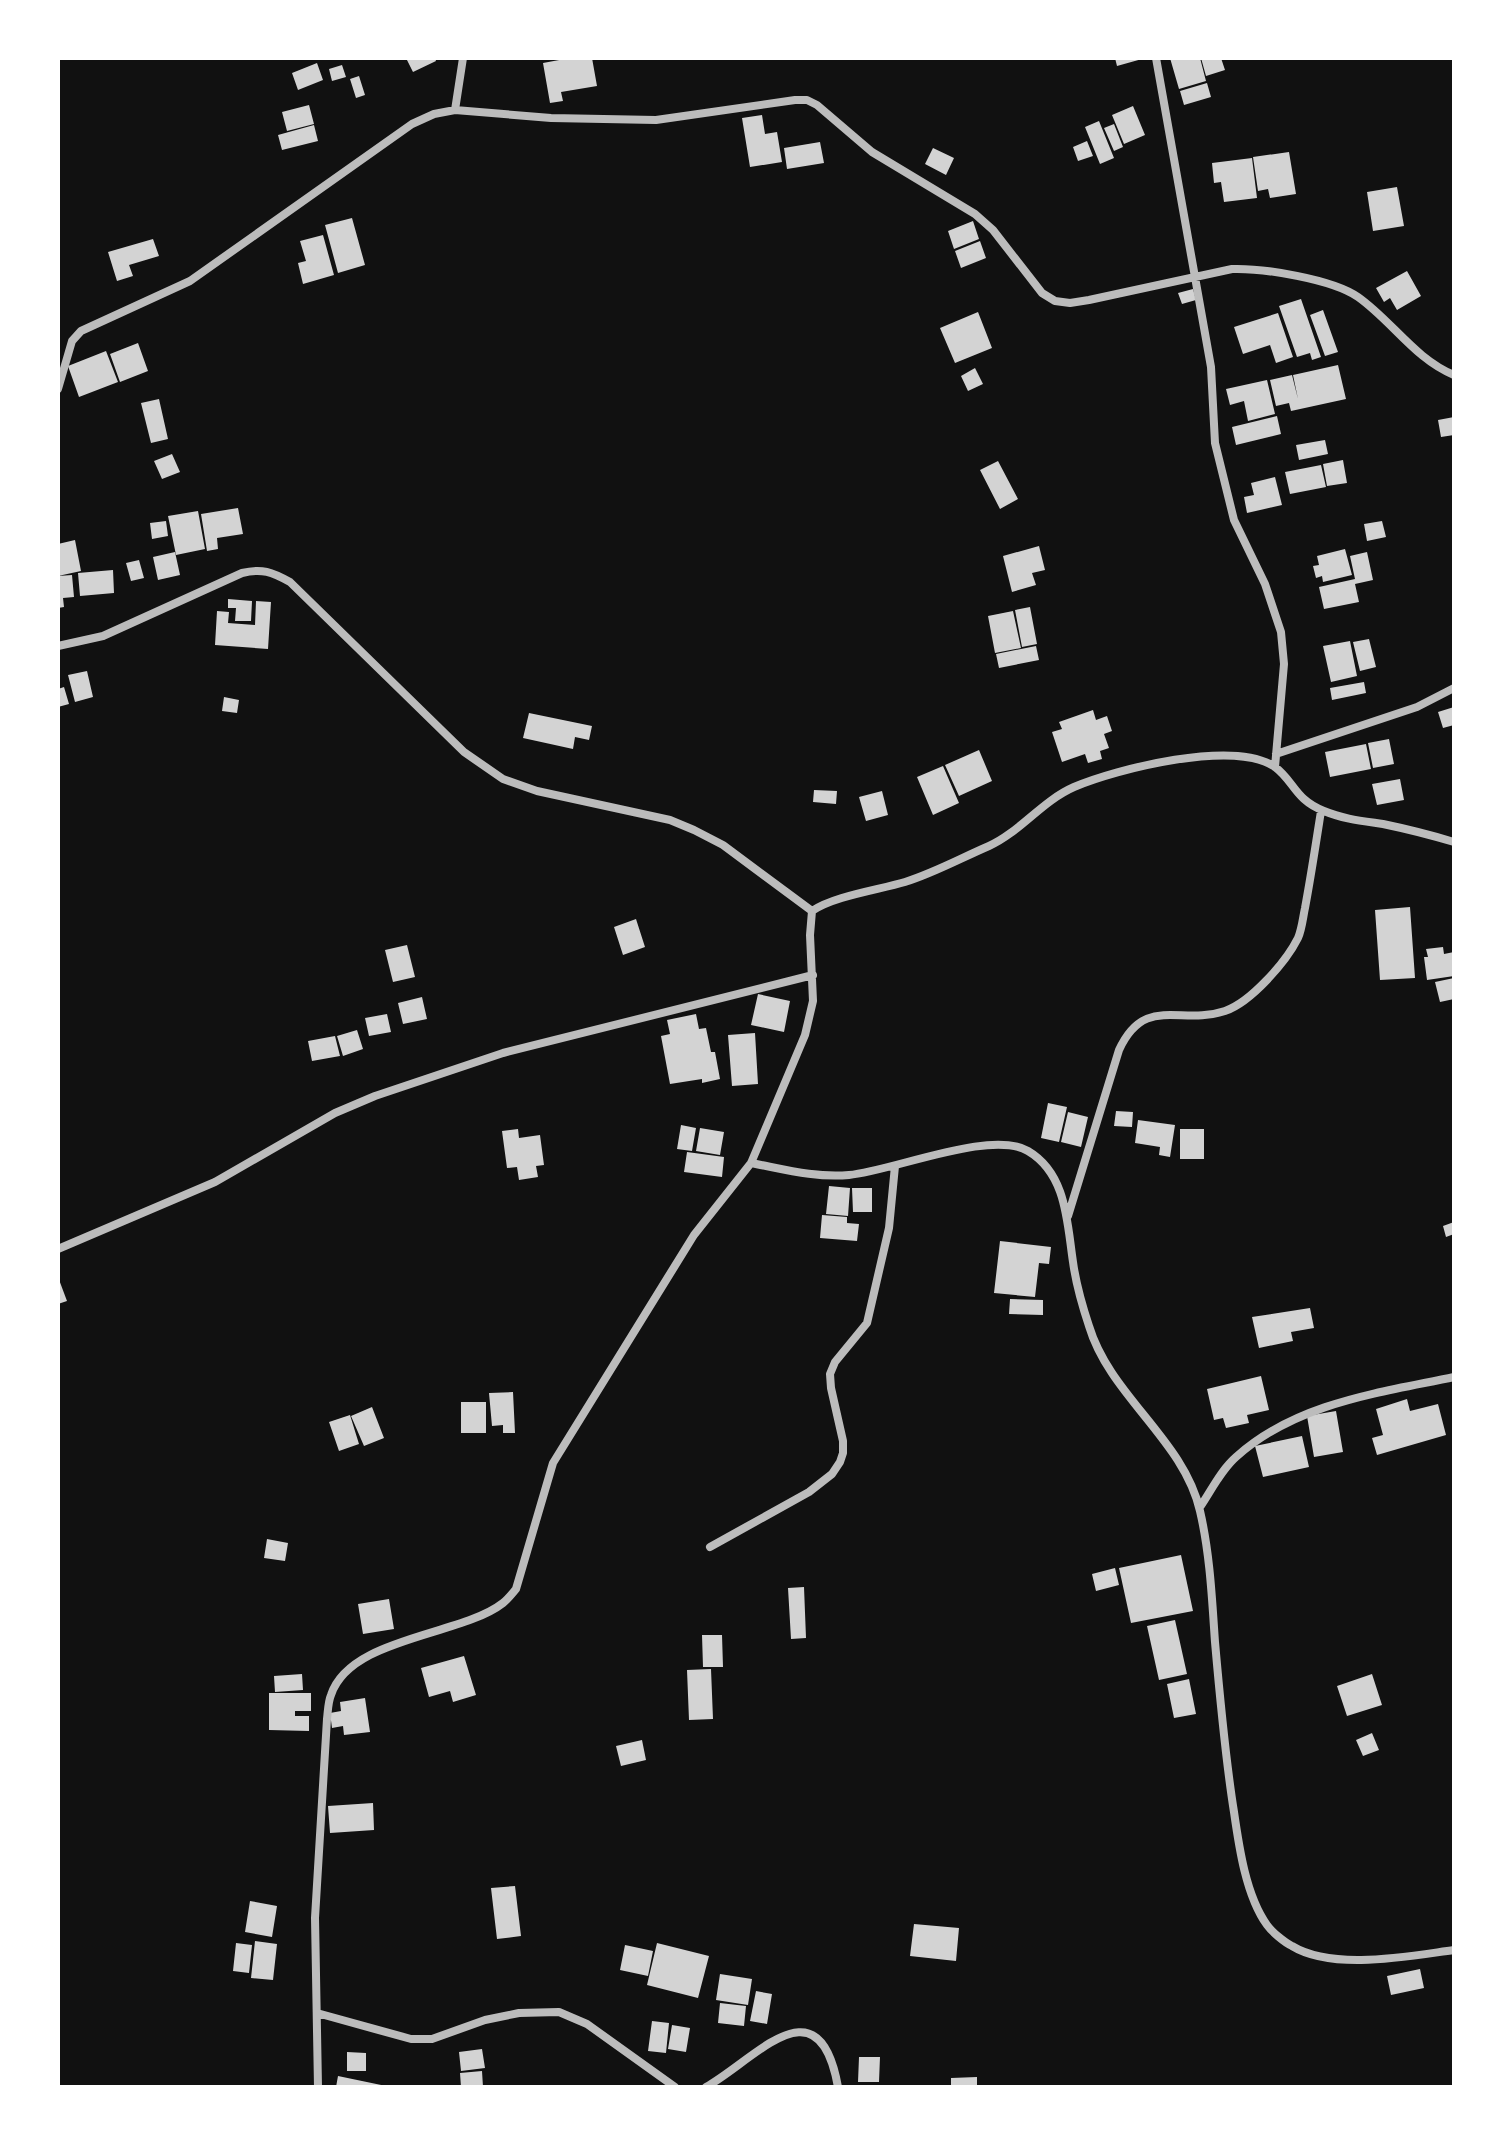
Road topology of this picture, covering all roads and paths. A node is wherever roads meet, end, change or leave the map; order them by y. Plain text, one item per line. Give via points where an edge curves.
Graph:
1 (463, 58) edge
2 (1156, 58) edge
3 (455, 110) junction
4 (1196, 278) junction
5 (1454, 375) edge
6 (58, 389) edge
7 (58, 646) edge
8 (1454, 688) edge
9 (1276, 754) junction
10 (1275, 767) junction
11 (1321, 811) junction
12 (1454, 842) edge
13 (812, 911) junction
14 (813, 975) junction
15 (751, 1163) junction
16 (895, 1166) junction
17 (1067, 1218) junction
18 (58, 1249) edge
19 (1454, 1377) edge
20 (1200, 1507) junction
21 (710, 1547) dead end
22 (1454, 1950) edge
23 (317, 2013) junction
24 (318, 2087) edge
25 (675, 2087) edge
26 (706, 2087) edge
27 (838, 2087) edge

1 - 3 street
2 - 4 street
3 - 4 street via 632,121 807,100 872,152 975,214 1042,293 1055,301 1089,300
3 - 6 street via 412,124 190,281 81,331 72,341
4 - 5 street via 1247,269 1341,287 1436,368
4 - 9 street via 1223,480 1281,632 1284,664
7 - 13 street via 103,636 242,573 271,571 290,582 464,752 503,779 694,830 723,845
8 - 9 street via 1417,707
9 - 10 street
10 - 11 street via 1300,798
10 - 13 street via 1205,755 1113,774 1057,795 996,843 909,881
11 - 12 street
11 - 17 street via 1299,937 1250,997 1227,1010 1145,1018 1128,1032
13 - 14 street
14 - 15 street via 805,1035
14 - 18 street via 503,1053 375,1096 215,1182
15 - 16 street via 816,1176
15 - 23 street via 694,1235 553,1463 516,1589 482,1614 372,1653 331,1693 315,1918
16 - 17 street via 967,1148 1026,1149 1045,1162
16 - 21 street via 889,1228 867,1323 830,1374 843,1441 840,1462 809,1492
17 - 20 street via 1090,1332 1123,1390 1177,1462
19 - 20 street via 1308,1411 1234,1458
20 - 22 street via 1223,1739 1240,1848 1267,1926 1293,1948 1332,1959
23 - 24 street
23 - 25 street via 422,2039 519,2013 559,2012 587,2024
26 - 27 street via 754,2051 795,2032 823,2041

